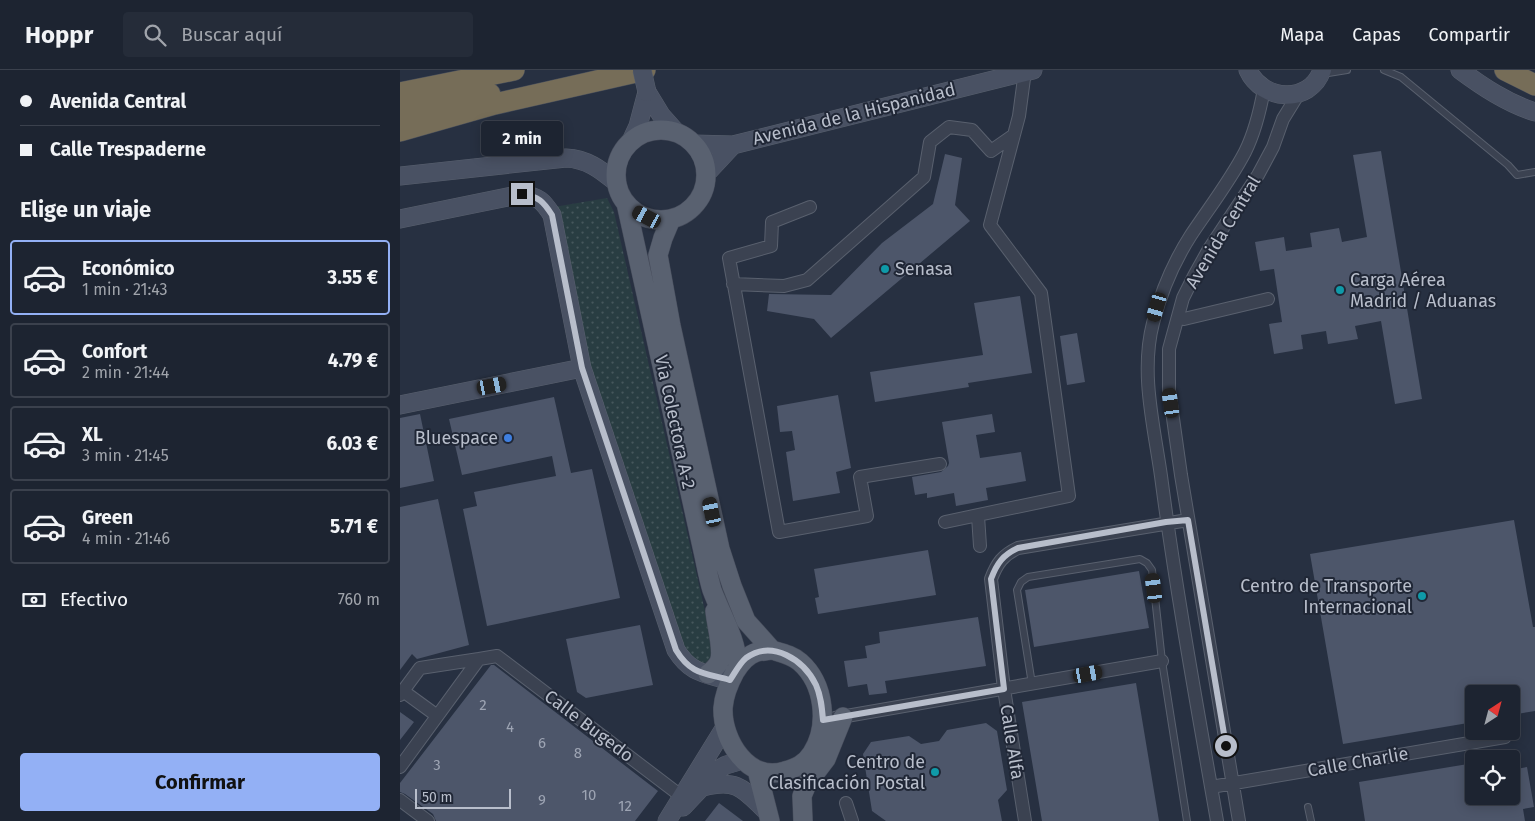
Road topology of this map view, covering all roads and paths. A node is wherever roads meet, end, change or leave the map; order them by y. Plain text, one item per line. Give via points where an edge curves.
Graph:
1 (514, 70) edge
2 (1347, 70) edge
3 (1384, 70) edge
4 (1460, 70) edge
5 (1505, 70) edge
6 (638, 71) edge
7 (1029, 71) edge
8 (1246, 71) edge
9 (1322, 72) edge
10 (1535, 85) edge
11 (1264, 89) junction
12 (647, 92) junction
13 (400, 93) edge
14 (1298, 93) junction
15 (1535, 112) edge
16 (400, 113) edge
17 (400, 130) edge
18 (677, 133) junction
19 (1014, 135) junction
20 (631, 141) junction
21 (693, 144) junction
22 (733, 145) junction
23 (1535, 172) edge
24 (706, 174) junction
25 (400, 176) edge
26 (617, 182) junction
27 (626, 203) junction
28 (810, 206) dead end
29 (671, 218) junction
30 (400, 219) edge
31 (733, 284) junction
32 (1268, 299) dead end
33 (1184, 319) dead end
34 (582, 368) junction
35 (400, 405) edge
36 (940, 464) dead end
37 (978, 516) junction
38 (1188, 520) junction
39 (945, 522) dead end
40 (1166, 522) junction
41 (980, 546) dead end
42 (712, 590) junction
43 (772, 650) junction
44 (479, 659) junction
45 (1162, 661) junction
46 (708, 674) junction
47 (734, 674) junction
48 (1032, 684) junction
49 (1004, 689) junction
50 (401, 693) edge
51 (436, 715) junction
52 (843, 717) junction
53 (823, 720) junction
54 (725, 727) junction
55 (1487, 740) edge
56 (750, 765) junction
57 (400, 766) edge
58 (798, 767) junction
59 (1232, 783) junction
60 (703, 787) junction
61 (1211, 787) junction
62 (681, 796) junction
63 (400, 800) edge
64 (846, 803) dead end
65 (1308, 807) dead end
66 (769, 817) edge
67 (428, 821) edge
68 (668, 821) edge
69 (793, 821) edge
70 (803, 821) edge
71 (852, 821) edge
72 (1025, 821) edge
73 (1187, 821) edge
74 (1217, 821) edge
75 (1239, 821) edge
76 (1311, 821) edge

1 - 13 highway
2 - 9 lane
3 - 23 lane via 1401,77 1517,175
4 - 15 street via 1493,93
5 - 10 highway
6 - 12 street, bridge
6 - 16 highway via 458,99
6 - 17 highway
7 - 19 street
7 - 22 street, Avenida de la Hispanidad
8 - 11 street
9 - 14 street via 1310,88
11 - 14 street via 1287,96
11 - 40 street, Avenida Central via 1257,121 1245,152 1174,264 1162,289 1152,325 1147,373
12 - 18 street
12 - 20 street
14 - 38 street, Avenida Central via 1258,175 1194,276 1176,320 1169,349 1169,390
18 - 20 main road via 661,130 645,133
18 - 21 main road
19 - 31 street via 992,151 972,130 949,127 930,142 924,177 807,280 784,286
19 - 37 street via 990,225 1041,293 1069,496
20 - 26 main road via 618,160
21 - 22 street, Avenida de la Hispanidad
21 - 24 main road via 700,152
22 - 24 street, Avenida de la Hispanidad
24 - 29 main road via 700,198 683,214
25 - 26 street via 566,158 580,159
26 - 27 main road
27 - 29 main road via 647,217
27 - 42 main road, Vía Colectora A-2
28 - 31 street via 772,222 771,246 729,258
29 - 43 main road, Vía Colectora A-2 via 658,255 720,549 746,621
30 - 34 street via 522,194 534,196 544,203 552,215
31 - 36 street via 779,532 867,516 860,477
32 - 33 street
34 - 35 street
34 - 46 street via 676,650 690,668
37 - 39 street
37 - 41 street
38 - 40 street, Calle Alfa
38 - 59 street, Avenida Central
40 - 49 street, Calle Alfa via 1018,548 1000,559 991,579
40 - 61 street, Avenida Central
42 - 46 main road via 720,661
42 - 47 main road, Vía Colectora A-2 via 737,652
43 - 47 main road via 756,652 745,659
43 - 53 main road via 800,662 809,673 821,699
44 - 50 street via 420,668
44 - 51 street
44 - 62 street, Calle Bugedo via 497,656
45 - 48 street
45 - 48 lane via 1152,570 1147,563 1140,559 1028,577 1018,590
45 - 73 lane
46 - 47 street
47 - 54 main road via 723,708
48 - 49 street
49 - 52 street
49 - 72 street, Calle Alfa
50 - 51 street
51 - 57 street
52 - 53 street
52 - 70 main road via 826,759 802,796
53 - 58 main road via 818,744
54 - 56 main road via 733,746
54 - 62 street
55 - 59 street, Calle Charlie
56 - 58 main road via 768,773
56 - 60 street via 726,765
56 - 66 main road
58 - 69 main road via 791,810
59 - 61 street, Calle Charlie
59 - 75 street, Avenida Central
60 - 66 street via 727,783 742,788
60 - 68 street
61 - 74 street, Avenida Central
62 - 68 street
63 - 67 street
64 - 71 street
65 - 76 lane

